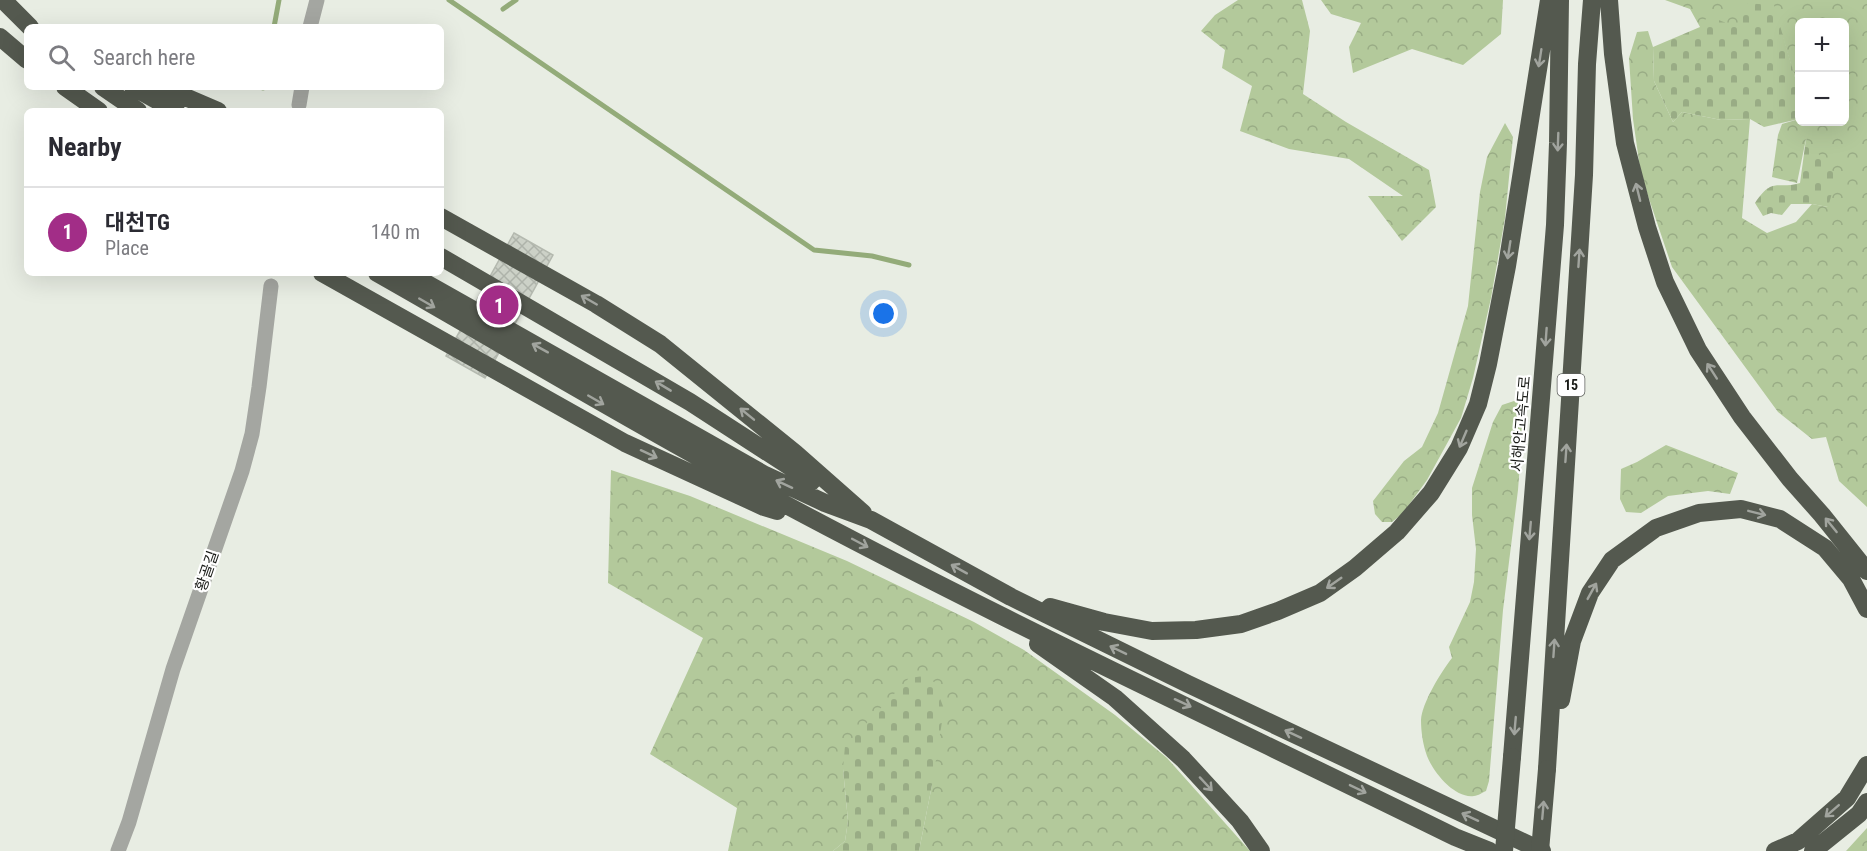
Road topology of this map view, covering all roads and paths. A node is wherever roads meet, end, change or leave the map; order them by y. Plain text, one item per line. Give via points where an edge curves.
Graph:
1 (3, 0) edge
2 (317, 0) edge
3 (1549, 0) edge
4 (1560, 0) edge
5 (1592, 0) edge
6 (1609, 0) edge
7 (27, 24) edge
8 (311, 24) edge
9 (0, 37) edge
10 (24, 59) edge
11 (56, 90) edge
12 (69, 90) edge
13 (107, 90) edge
14 (138, 90) edge
15 (169, 90) edge
16 (302, 90) edge
17 (299, 105) dead end
18 (77, 108) edge
19 (95, 108) edge
20 (134, 108) edge
21 (171, 108) edge
22 (211, 108) edge
23 (444, 219) edge
24 (444, 259) edge
25 (327, 276) edge
26 (381, 276) edge
27 (413, 276) edge
28 (271, 286) dead end
29 (871, 520) junction
30 (827, 526) junction
31 (1867, 571) edge
32 (1011, 597) junction
33 (1867, 609) edge
34 (998, 615) junction
35 (1867, 765) edge
36 (1547, 769) junction
37 (1867, 802) edge
38 (118, 851) edge
39 (1261, 851) edge
40 (1490, 851) edge
41 (1504, 851) edge
42 (1541, 851) edge
43 (1775, 851) edge
44 (1813, 851) edge

1 - 7 highway
2 - 8 street
3 -> 32 highway via 1507,266 1478,404 1459,448 1431,494 1397,532 1320,593 1241,624 1152,631
4 -> 41 highway, 서해안고속도로 / 15, bridge via 1555,225
36 -> 5 highway, 15
31 -> 6 highway via 1742,417 1698,350 1665,282 1625,143
9 - 10 highway
11 - 18 highway
12 - 19 highway
13 - 20 highway
14 - 21 highway
15 - 22 highway
16 - 17 street
29 -> 23 highway via 660,344 587,298
29 -> 24 highway via 690,402
25 -> 30 highway via 625,443 764,507
26 -> 30 highway via 596,400
29 -> 27 highway via 765,475
28 - 38 street, 황골길 via 260,387 242,471 173,669
32 -> 29 highway
30 -> 34 highway
42 -> 32 highway
36 -> 33 highway via 1572,641 1590,593 1612,560 1656,528 1699,513 1741,509 1780,519 1825,548 1851,579
34 -> 39 highway via 1114,698 1174,751 1240,821
34 -> 40 highway
35 -> 43 highway via 1847,798 1797,841
42 -> 36 highway, 15, bridge
37 - 44 highway via 1859,814

